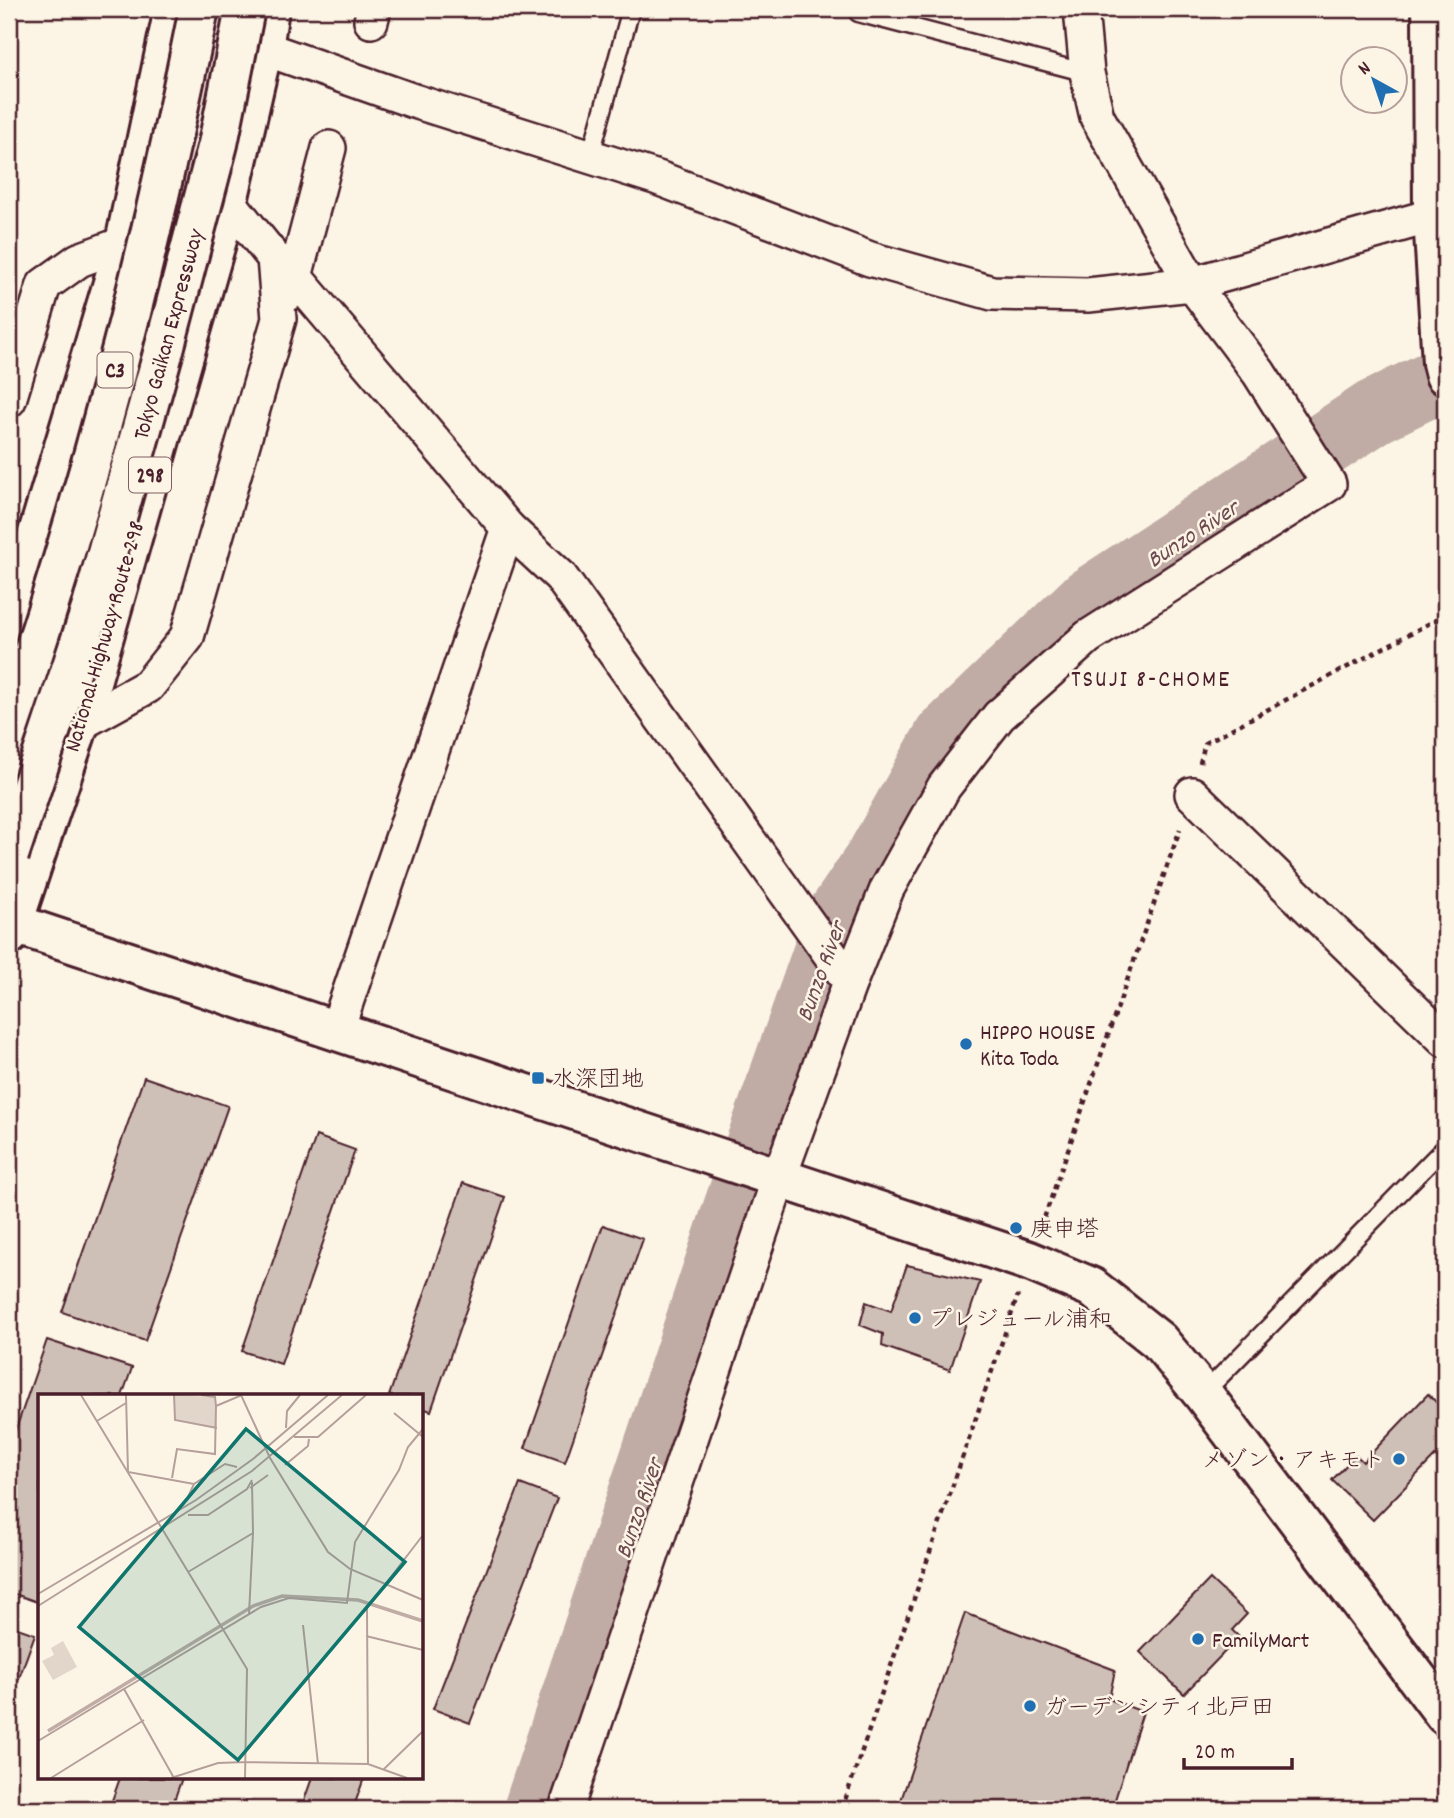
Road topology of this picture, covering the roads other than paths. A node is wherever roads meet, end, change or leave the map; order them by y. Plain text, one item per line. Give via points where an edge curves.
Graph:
1 (174, 9) edge
2 (183, 9) edge
3 (199, 9) edge
4 (245, 9) edge
5 (269, 9) edge
6 (631, 9) edge
7 (1081, 9) edge
8 (1432, 9) edge
9 (858, 13) dead end
10 (263, 48) junction
11 (1087, 74) junction
12 (329, 148) dead end
13 (590, 157) junction
14 (228, 201) junction
15 (1439, 214) edge
16 (125, 243) junction
17 (284, 267) junction
18 (1192, 284) junction
19 (1445, 376) edge
20 (9, 400) edge
21 (508, 528) junction
22 (9, 630) edge
23 (79, 724) junction
24 (9, 726) edge
25 (1192, 794) road end
26 (9, 855) edge
27 (10, 927) edge
28 (850, 982) junction
29 (337, 1029) junction
30 (1445, 1040) edge
31 (1445, 1147) edge
32 (760, 1172) junction
33 (1203, 1394) junction
34 (1445, 1715) edge
35 (566, 1809) edge

1 - 16 main road
2 - 10 street
3 - 24 main road, Tokyo Gaikan Expressway / C3, bridge via 175,131 119,354 50,607
4 - 26 main road, Tokyo Gaikan Expressway / C3, bridge via 218,144 129,475 92,606
5 - 10 main road, National Highway Route 298 / 298
6 - 13 lane
7 - 11 street
8 - 15 main road
9 - 11 lane
10 - 13 street
10 - 14 main road, National Highway Route 298 / 298
11 - 18 street via 1097,117
12 - 17 street
13 - 18 street via 658,178 870,259 992,293 1088,295
14 - 17 street
14 - 23 main road, National Highway Route 298 / 298
15 - 18 street
15 - 19 main road
16 - 20 street via 79,260 44,285
16 - 22 main road
17 - 21 street
17 - 23 street via 279,319 187,637 148,686
18 - 28 street via 1259,373 1329,484 1088,637 999,716 944,788 912,844 887,889
21 - 28 street via 560,576
21 - 29 street
23 - 27 main road, National Highway Route 298 / 298
25 - 30 street
27 - 29 main road
28 - 32 street
29 - 32 main road
31 - 33 lane
32 - 33 main road via 1029,1261 1091,1287 1158,1341
32 - 35 street
33 - 34 main road

